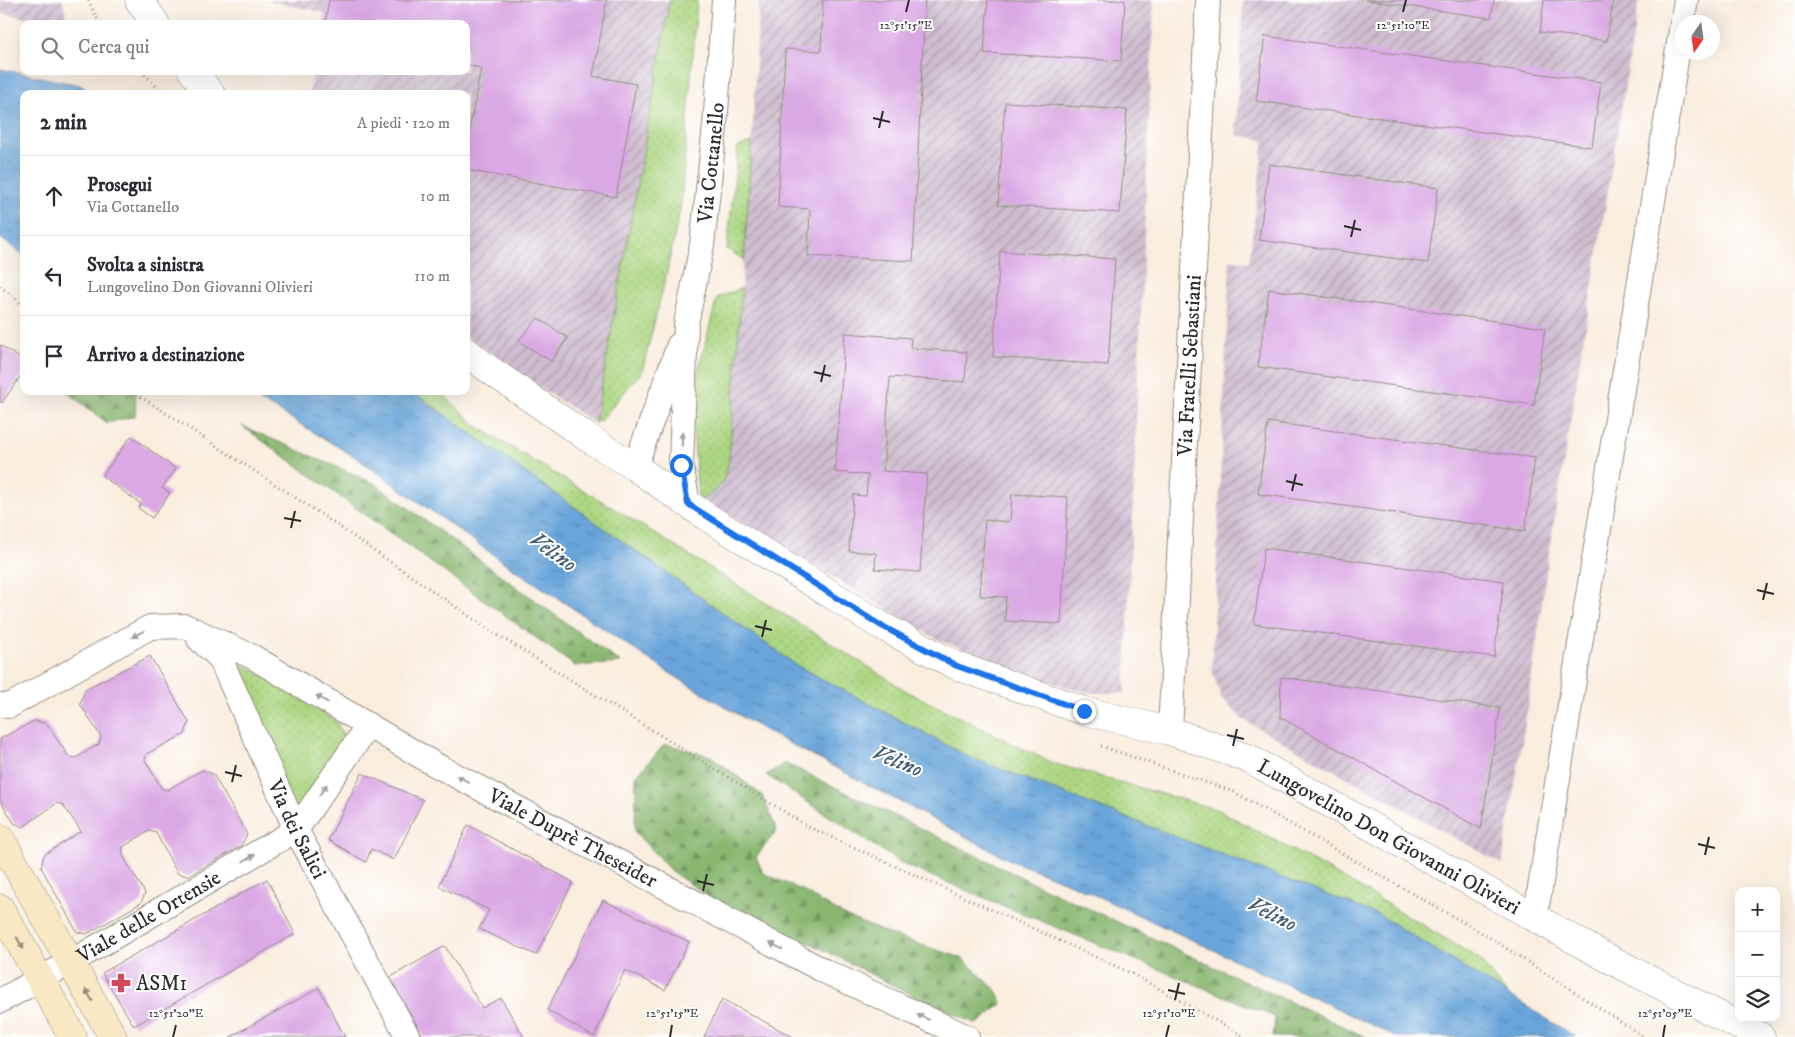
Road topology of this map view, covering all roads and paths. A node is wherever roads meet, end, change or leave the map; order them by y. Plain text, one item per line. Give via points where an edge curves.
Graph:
1 (88, 0) edge
2 (139, 0) edge
3 (724, 0) edge
4 (1208, 0) edge
5 (1686, 0) edge
6 (98, 20) edge
7 (153, 20) edge
8 (145, 75) edge
9 (195, 75) edge
10 (160, 90) edge
11 (208, 90) edge
12 (0, 286) edge
13 (20, 303) edge
14 (686, 324) junction
15 (470, 354) edge
16 (138, 395) edge
17 (635, 467) junction
18 (688, 504) junction
19 (185, 626) junction
20 (0, 705) edge
21 (368, 726) junction
22 (1170, 731) junction
23 (296, 830) junction
24 (0, 838) edge
25 (0, 908) edge
26 (1534, 918) junction
27 (70, 962) junction
28 (40, 978) junction
29 (0, 1001) edge
30 (73, 1037) edge
31 (113, 1037) edge
32 (408, 1037) edge
33 (967, 1037) edge
34 (1245, 1037) edge
35 (1761, 1037) edge

1 - 6 path
2 - 7 street
3 - 14 street, Via Cottanello via 716,126 702,245
4 - 22 street, Via Fratelli Sebastiani
5 - 26 street
8 - 10 path
9 - 11 street
12 - 13 path
14 - 17 street, Via Cottanello
18 -> 14 street, Via Cottanello via 681,465
15 - 17 street, Lungovelino Don Giovanni Olivieri via 585,436
16 - 34 path via 488,629 809,827 1131,973
17 - 18 street, Lungovelino Don Giovanni Olivieri
18 - 22 street, Lungovelino Don Giovanni Olivieri via 880,625 957,666 1084,711
19 -> 20 street via 150,627 10,706
21 -> 19 street, Viale Duprè Theseider via 253,657
19 - 23 street, Via dei Salici via 220,658
23 -> 21 street
33 -> 21 street, Viale Duprè Theseider via 824,971
22 - 26 street, Lungovelino Don Giovanni Olivieri via 1250,759
27 -> 23 street, Viale delle Ortensie
23 - 32 street, Via dei Salici
24 - 27 main road
25 -> 28 main road
26 - 35 street, Lungovelino Don Giovanni Olivieri
27 - 28 street, Viale delle Ortensie
31 -> 27 main road
28 - 29 street, Viale delle Ortensie
28 - 30 main road

